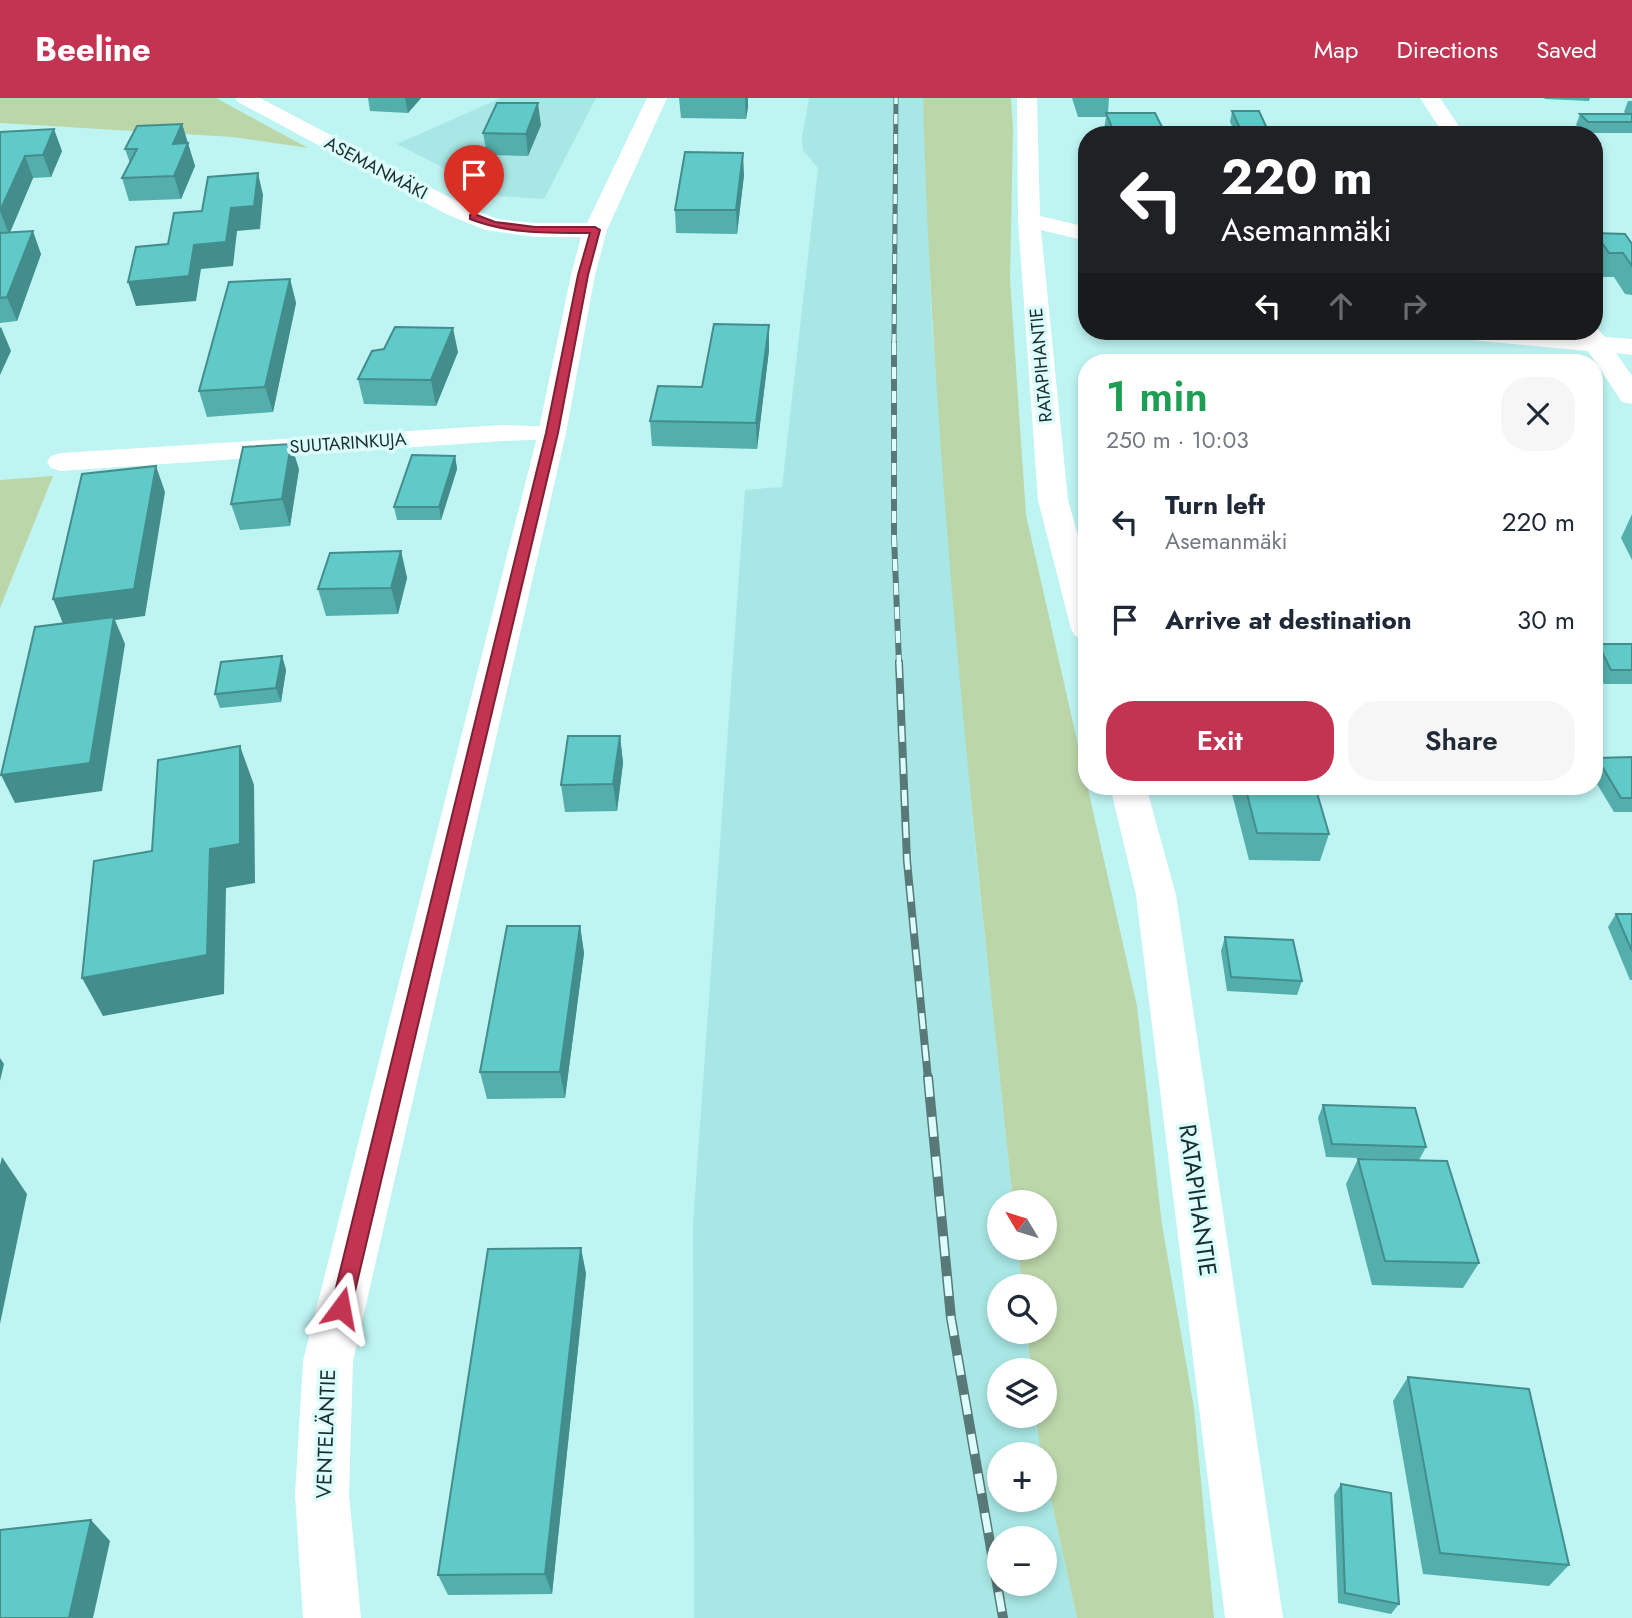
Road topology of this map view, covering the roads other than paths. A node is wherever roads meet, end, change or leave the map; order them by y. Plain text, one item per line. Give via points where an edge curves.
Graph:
1 (245, 98) edge
2 (657, 98) edge
3 (1027, 98) edge
4 (1430, 98) edge
5 (1449, 126) edge
6 (1029, 220) junction
7 (595, 230) junction
8 (1078, 232) edge
9 (1595, 340) edge
10 (1603, 340) edge
11 (1632, 347) edge
12 (1632, 396) edge
13 (552, 433) junction
14 (61, 462) dead end
15 (1078, 595) edge
16 (1130, 795) edge
17 (332, 1618) edge
18 (1254, 1618) edge

1 - 7 street, ASEMANMÄKI via 454,209 493,225
2 - 7 street, VENTELÄNTIE
3 - 6 street, RATAPIHANTIE
4 - 5 street
6 - 8 street
6 - 15 street, RATAPIHANTIE via 1053,500
7 - 13 street, VENTELÄNTIE
9 - 12 street
10 - 11 street
13 - 14 street, SUUTARINKUJA
13 - 17 street, VENTELÄNTIE via 328,1361 322,1495
16 - 18 street, RATAPIHANTIE via 1156,895

